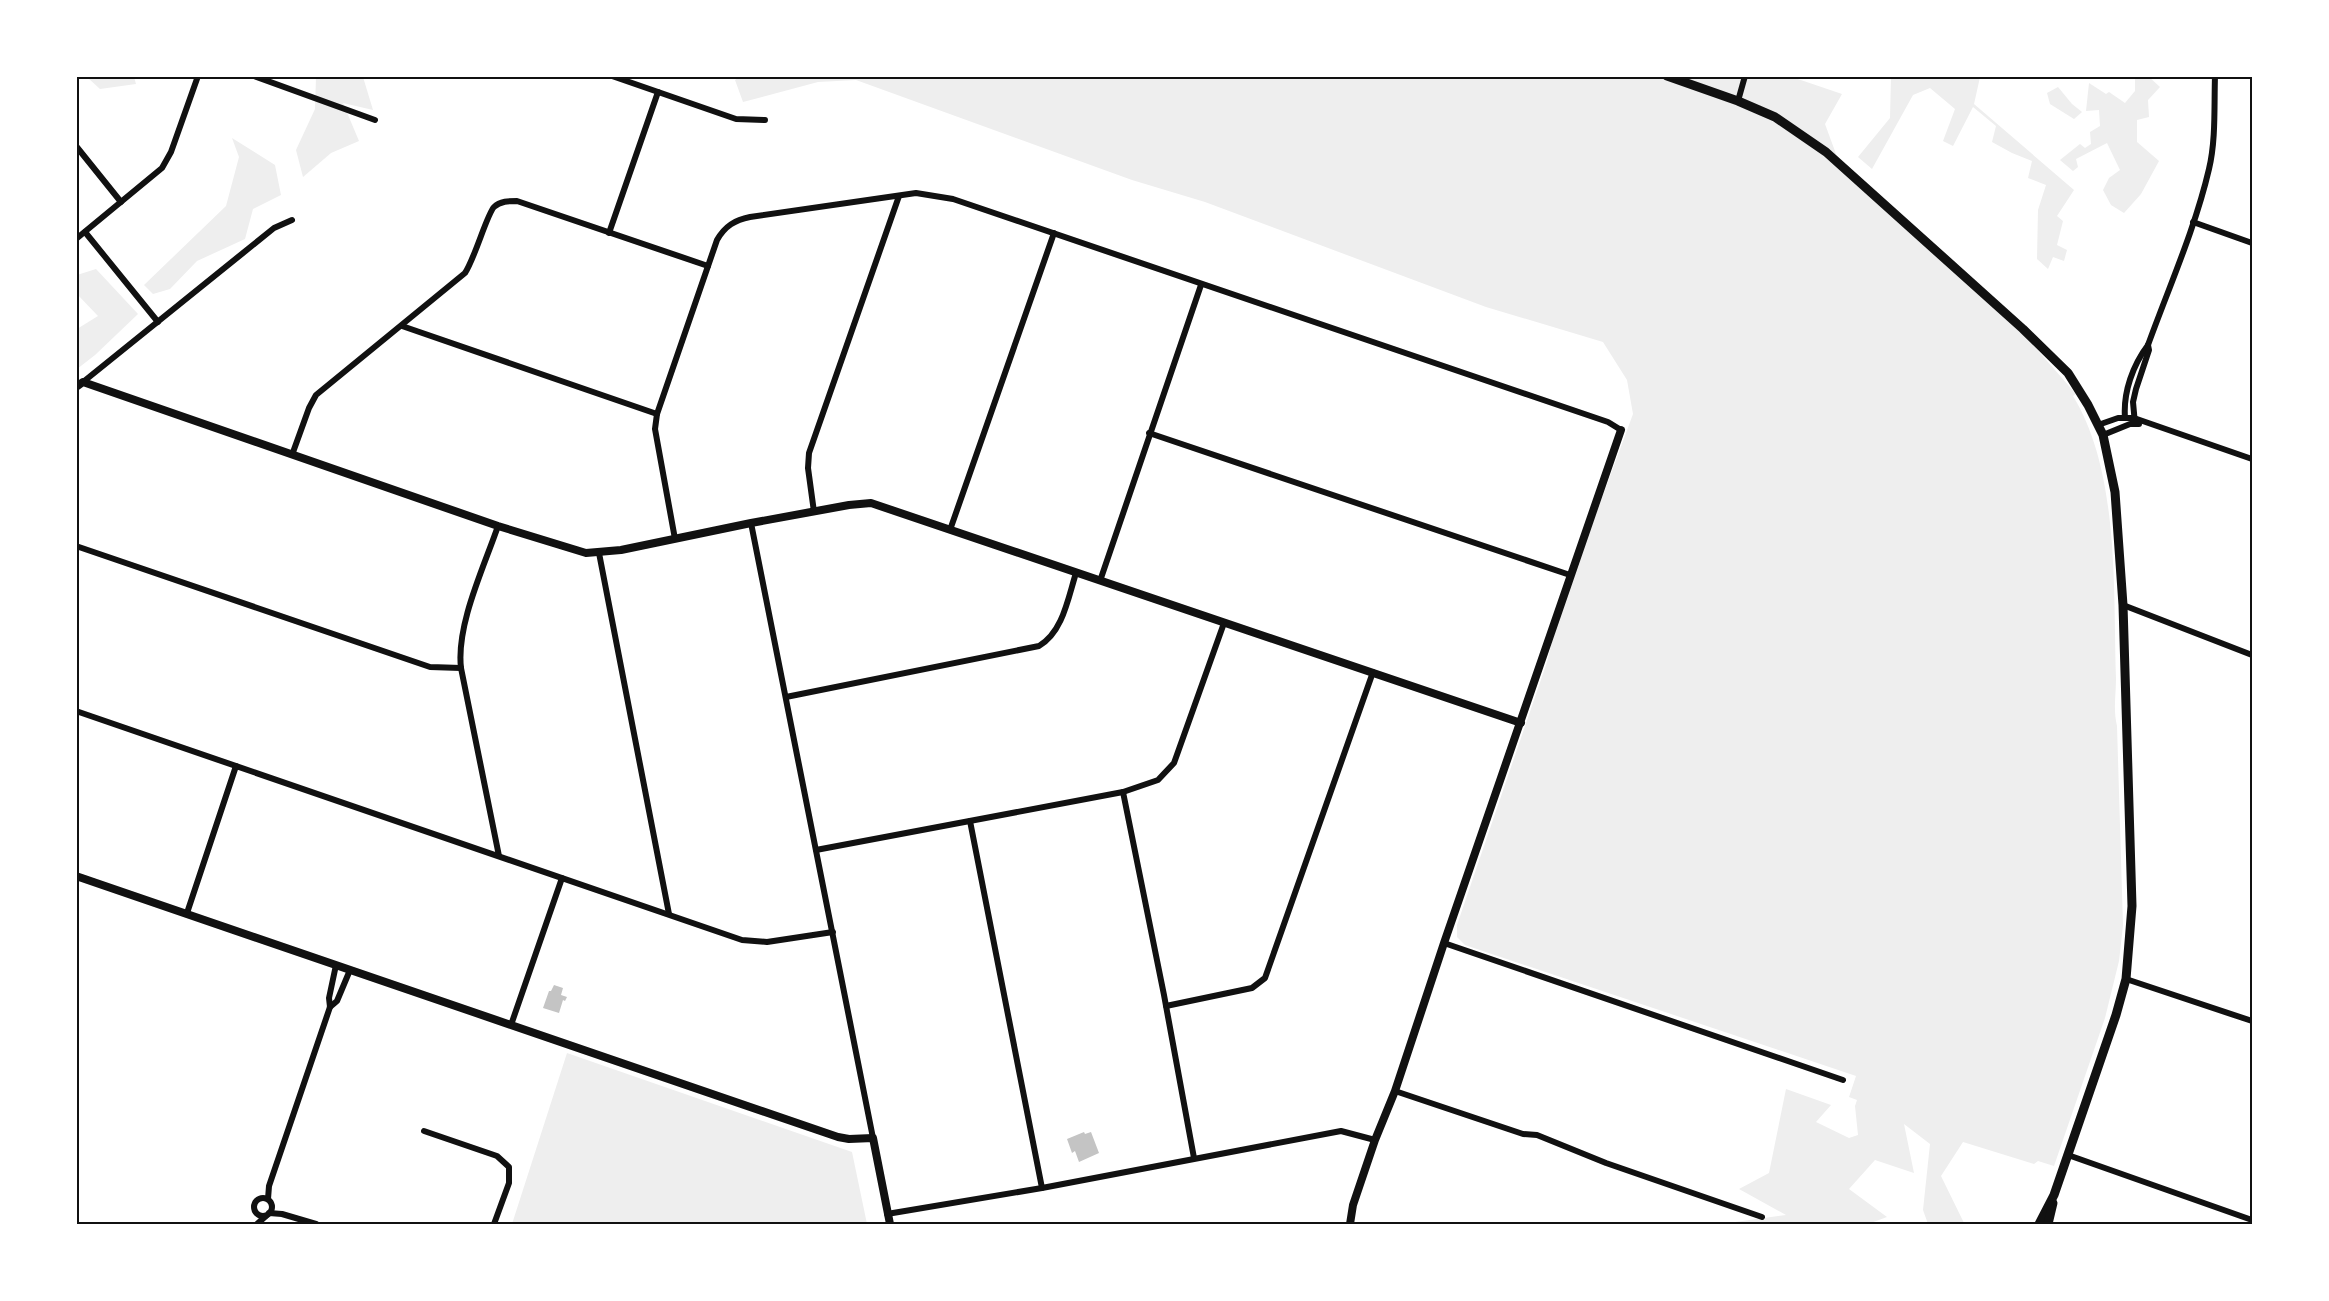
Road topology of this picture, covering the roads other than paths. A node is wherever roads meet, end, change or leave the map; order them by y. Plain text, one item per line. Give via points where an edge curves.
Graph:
1 (198, 76) edge
2 (254, 76) edge
3 (612, 76) edge
4 (1667, 76) edge
5 (1745, 76) edge
6 (2215, 76) edge
7 (657, 92) junction
8 (1738, 101) junction
9 (375, 120) dead end
10 (765, 120) dead end
11 (76, 146) edge
12 (899, 196) junction
13 (121, 202) junction
14 (292, 220) dead end
15 (2193, 222) junction
16 (85, 232) junction
17 (609, 233) junction
18 (1054, 233) junction
19 (76, 239) edge
20 (2253, 243) edge
21 (708, 266) junction
22 (1201, 285) junction
23 (158, 322) junction
24 (402, 326) junction
25 (2148, 345) junction
26 (80, 385) edge
27 (657, 414) junction
28 (2125, 418) junction
29 (2134, 421) junction
30 (2098, 425) junction
31 (1621, 430) joint
32 (1149, 433) junction
33 (2103, 435) junction
34 (292, 455) junction
35 (2253, 459) edge
36 (814, 512) junction
37 (751, 523) junction
38 (498, 526) junction
39 (950, 530) junction
40 (675, 539) junction
41 (76, 546) edge
42 (599, 553) junction
43 (1076, 573) junction
44 (1570, 574) junction
45 (1100, 581) junction
46 (2122, 605) junction
47 (1224, 623) junction
48 (2253, 656) edge
49 (461, 668) junction
50 (1373, 672) junction
51 (786, 698) junction
52 (76, 711) edge
53 (1521, 723) junction
54 (236, 766) junction
55 (1123, 792) junction
56 (970, 821) junction
57 (816, 850) junction
58 (499, 856) junction
59 (76, 876) edge
60 (561, 878) junction
61 (187, 913) junction
62 (669, 914) junction
63 (833, 932) junction
64 (1444, 943) junction
65 (336, 965) junction
66 (350, 970) junction
67 (2126, 978) junction
68 (1166, 1006) junction
69 (330, 1007) junction
70 (2253, 1021) edge
71 (511, 1025) junction
72 (1843, 1080) dead end
73 (1395, 1091) junction
74 (424, 1131) dead end
75 (873, 1138) junction
76 (1375, 1140) junction
77 (2068, 1155) junction
78 (1194, 1158) junction
79 (269, 1186) junction
80 (1042, 1188) junction
81 (2054, 1195) junction
82 (259, 1198) junction
83 (270, 1201) junction
84 (254, 1211) junction
85 (268, 1214) junction
86 (282, 1214) junction
87 (888, 1214) junction
88 (1762, 1217) dead end
89 (2253, 1220) edge
90 (256, 1224) edge
91 (316, 1224) edge
92 (494, 1224) edge
93 (890, 1224) edge
94 (1350, 1224) edge
95 (2039, 1224) edge
96 (2048, 1224) edge

1 - 13 street via 166,162
2 - 9 street
3 - 7 street
4 - 8 main road
5 - 8 street
6 - 15 street via 2210,167
7 - 10 street via 736,119
7 - 17 street
8 - 30 main road via 1802,134 1849,172 2068,373
11 - 13 street
12 - 18 street via 916,193 953,199
12 - 21 street via 734,222 719,235
12 - 36 street via 809,453
13 - 16 street
14 - 23 street via 274,228
15 - 20 street
15 - 25 street
16 - 19 street
16 - 23 street
17 - 21 street
17 - 24 street via 517,201 497,205 465,273
18 - 22 street
18 - 39 street
21 - 27 street
22 - 31 street via 1608,422
22 - 32 street
23 - 26 street
24 - 27 street
24 - 34 street via 316,395
25 - 28 street via 2127,388
25 - 29 street via 2135,395
26 - 34 street
27 - 40 street via 655,429
28 - 29 street
28 - 30 street
29 - 33 street
29 - 35 street
30 - 33 main road
31 - 44 street
32 - 44 street
32 - 45 street
33 - 46 main road via 2115,492
34 - 38 street
36 - 37 street
36 - 39 street via 871,503
37 - 40 street
37 - 51 street
38 - 42 street via 580,552
38 - 49 street via 461,636
39 - 43 street
40 - 42 street
41 - 49 street via 430,667
42 - 62 street
43 - 45 street
43 - 51 street via 1059,625 1039,646
44 - 53 street
45 - 47 street
46 - 48 street
46 - 67 main road via 2132,906
47 - 50 street
47 - 55 street via 1174,763 1158,780
49 - 58 street
50 - 53 street
50 - 68 street via 1265,978 1252,988
51 - 57 street
52 - 54 street
53 - 64 street
54 - 58 street
54 - 61 street
55 - 56 street
55 - 68 street
56 - 57 street
56 - 80 street
57 - 63 street
58 - 60 street
59 - 61 street
60 - 62 street
60 - 71 street
61 - 65 street
62 - 63 street via 742,940 767,942
63 - 75 street
64 - 72 street
64 - 73 street
65 - 66 street
65 - 69 street
66 - 69 street via 337,1001
66 - 71 street
67 - 70 street
67 - 77 main road
68 - 78 street
69 - 79 street
71 - 75 street via 838,1137
73 - 76 street
73 - 88 street via 1523,1134 1537,1135
74 - 92 street via 497,1156 509,1167 509,1183
75 - 87 street
76 - 78 street via 1341,1131
76 - 94 street
77 - 81 main road
77 - 89 street
78 - 80 street
79 - 82 street
79 - 83 street
80 - 87 street
81 - 95 main road
81 - 96 main road
82 - 83 street
82 - 84 street via 254,1202
83 - 85 street via 272,1208
83 - 86 street
84 - 85 street via 257,1215
84 - 90 street
85 - 86 street
85 - 90 street
86 - 91 street
87 - 93 street

